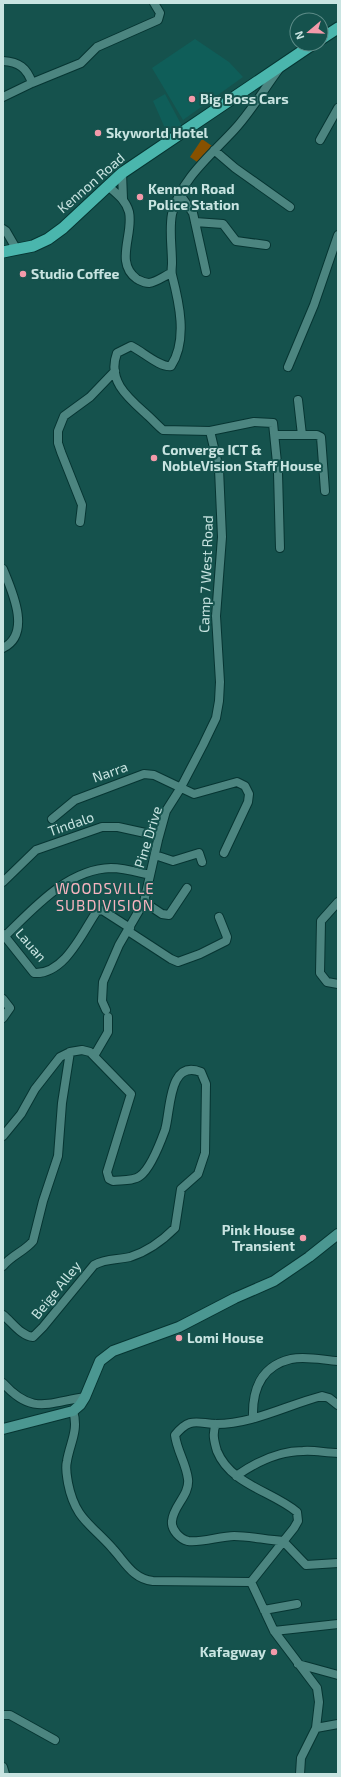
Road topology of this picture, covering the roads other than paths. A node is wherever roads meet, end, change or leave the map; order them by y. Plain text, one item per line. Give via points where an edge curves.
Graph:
1 (154, 3) edge
2 (338, 28) edge
3 (329, 34) edge
4 (300, 52) edge
5 (3, 61) edge
6 (283, 63) junction
7 (32, 83) junction
8 (3, 97) edge
9 (338, 108) edge
10 (320, 140) dead end
11 (214, 150) junction
12 (122, 173) junction
13 (108, 186) junction
14 (179, 192) junction
15 (123, 199) junction
16 (290, 207) dead end
17 (195, 222) junction
18 (3, 229) edge
19 (338, 234) edge
20 (266, 245) dead end
21 (17, 250) junction
22 (3, 252) edge
23 (206, 272) dead end
24 (172, 273) junction
25 (288, 367) dead end
26 (115, 371) junction
27 (298, 400) dead end
28 (210, 431) junction
29 (276, 435) junction
30 (302, 435) junction
31 (325, 490) dead end
32 (80, 522) dead end
33 (280, 548) dead end
34 (3, 569) edge
35 (3, 648) edge
36 (216, 718) joint
37 (180, 789) junction
38 (52, 819) dead end
39 (159, 836) junction
40 (224, 853) dead end
41 (154, 855) junction
42 (202, 862) dead end
43 (150, 875) junction
44 (3, 882) edge
45 (187, 888) dead end
46 (144, 902) junction
47 (338, 902) edge
48 (219, 917) dead end
49 (129, 930) junction
50 (4, 935) edge
51 (338, 984) edge
52 (3, 999) edge
53 (3, 1018) edge
54 (70, 1052) junction
55 (94, 1056) junction
56 (3, 1136) edge
57 (338, 1234) edge
58 (3, 1266) edge
59 (3, 1315) edge
60 (338, 1361) edge
61 (3, 1383) edge
62 (85, 1397) junction
63 (338, 1405) edge
64 (73, 1411) junction
65 (253, 1418) junction
66 (216, 1424) junction
67 (3, 1429) edge
68 (338, 1453) edge
69 (236, 1476) junction
70 (283, 1541) junction
71 (338, 1563) edge
72 (251, 1582) junction
73 (297, 1604) dead end
74 (264, 1610) junction
75 (338, 1624) edge
76 (274, 1631) junction
77 (298, 1664) junction
78 (338, 1675) edge
79 (3, 1715) edge
80 (338, 1724) edge
81 (316, 1728) junction
82 (54, 1740) dead end
83 (3, 1767) edge
84 (5, 1774) edge
85 (300, 1774) edge

1 - 7 street via 160,13 158,20 97,47 81,63
2 - 3 highway
4 - 6 highway, Kennon Road
5 - 7 street via 23,67
6 - 11 street via 234,130
6 - 12 highway, Kennon Road
7 - 8 street
9 - 10 street
11 - 14 street
11 - 16 street
12 - 13 highway, Kennon Road
12 - 15 street
13 - 15 street
13 - 21 highway, Kennon Road via 53,236 33,246
14 - 17 street via 193,213
14 - 24 street via 172,216
15 - 24 street via 129,212 125,264 129,272 141,282 149,283
17 - 20 street via 223,224 236,240
17 - 23 street
18 - 21 street
19 - 25 street via 314,305
21 - 22 highway, Kennon Road
24 - 26 street via 179,313 177,357 171,366 161,365 131,346 117,353 114,361
26 - 28 street via 125,396 163,430
26 - 32 street via 90,397 64,416 58,431 58,443 82,505
27 - 30 street
28 - 29 street via 264,421 273,423
28 - 36 street, Camp 7 West Road via 219,470 222,537 216,616 220,682
29 - 30 street
29 - 33 street
30 - 31 street via 321,437
34 - 35 street via 16,600 18,616 16,635 11,644
36 - 37 street, Pine Drive
37 - 38 street, Narra via 154,775 144,774 74,800
37 - 39 street, Pine Drive via 166,811
37 - 40 street, Narra via 194,794 237,782 245,786 249,794 248,802
39 - 41 street, Pine Drive
39 - 44 street, Tindalo via 118,827 102,827 36,850
41 - 42 street via 173,861 199,853
41 - 43 street, Pine Drive
43 - 46 street, Pine Drive
43 - 50 street via 126,869 93,871 72,880 37,905
45 - 46 street via 169,915 162,914
46 - 49 street, Pine Drive
47 - 51 street via 321,921 320,973 327,982
48 - 49 street via 227,937 226,941 178,962
49 - 50 street, Lauan via 102,910 97,911 73,950 54,967 39,973 34,973
49 - 55 street, Pine Drive via 119,945 103,982 102,1001 107,1014 108,1032
52 - 53 street via 10,1008
54 - 55 street via 82,1050
54 - 56 street via 58,1059
54 - 58 street via 62,1103 58,1156 33,1241
55 - 59 street, Beige Alley via 131,1094 107,1172 113,1181 136,1178 147,1169 165,1130 177,1077 193,1069 201,1072 206,1084 205,1153 198,1174 181,1190 175,1228 159,1241 130,1257 101,1261 94,1265 33,1336 20,1332
57 - 62 main road via 274,1281 179,1327 114,1351 100,1361
60 - 65 street via 292,1359 265,1373 253,1400
61 - 62 street via 14,1395 27,1403 43,1405
62 - 64 main road via 80,1406
63 - 65 street via 322,1396
64 - 67 main road
64 - 72 street via 76,1420 75,1432 66,1462 66,1474 75,1508 82,1519 133,1572 144,1580 152,1581
65 - 66 street
66 - 69 street via 214,1442 225,1465
66 - 70 street via 192,1421 181,1427 176,1435 178,1452 188,1480 183,1498 174,1513 172,1522 176,1532 181,1538 190,1541 234,1536
68 - 69 street via 303,1451 282,1454 254,1464
69 - 70 street via 297,1512 298,1521
70 - 71 street via 306,1565
70 - 72 street
72 - 74 street
73 - 74 street
74 - 76 street
75 - 76 street
76 - 77 street
77 - 78 street
77 - 81 street via 316,1688 319,1702
79 - 82 street via 10,1715
80 - 81 street
81 - 85 street via 301,1758
83 - 84 street

